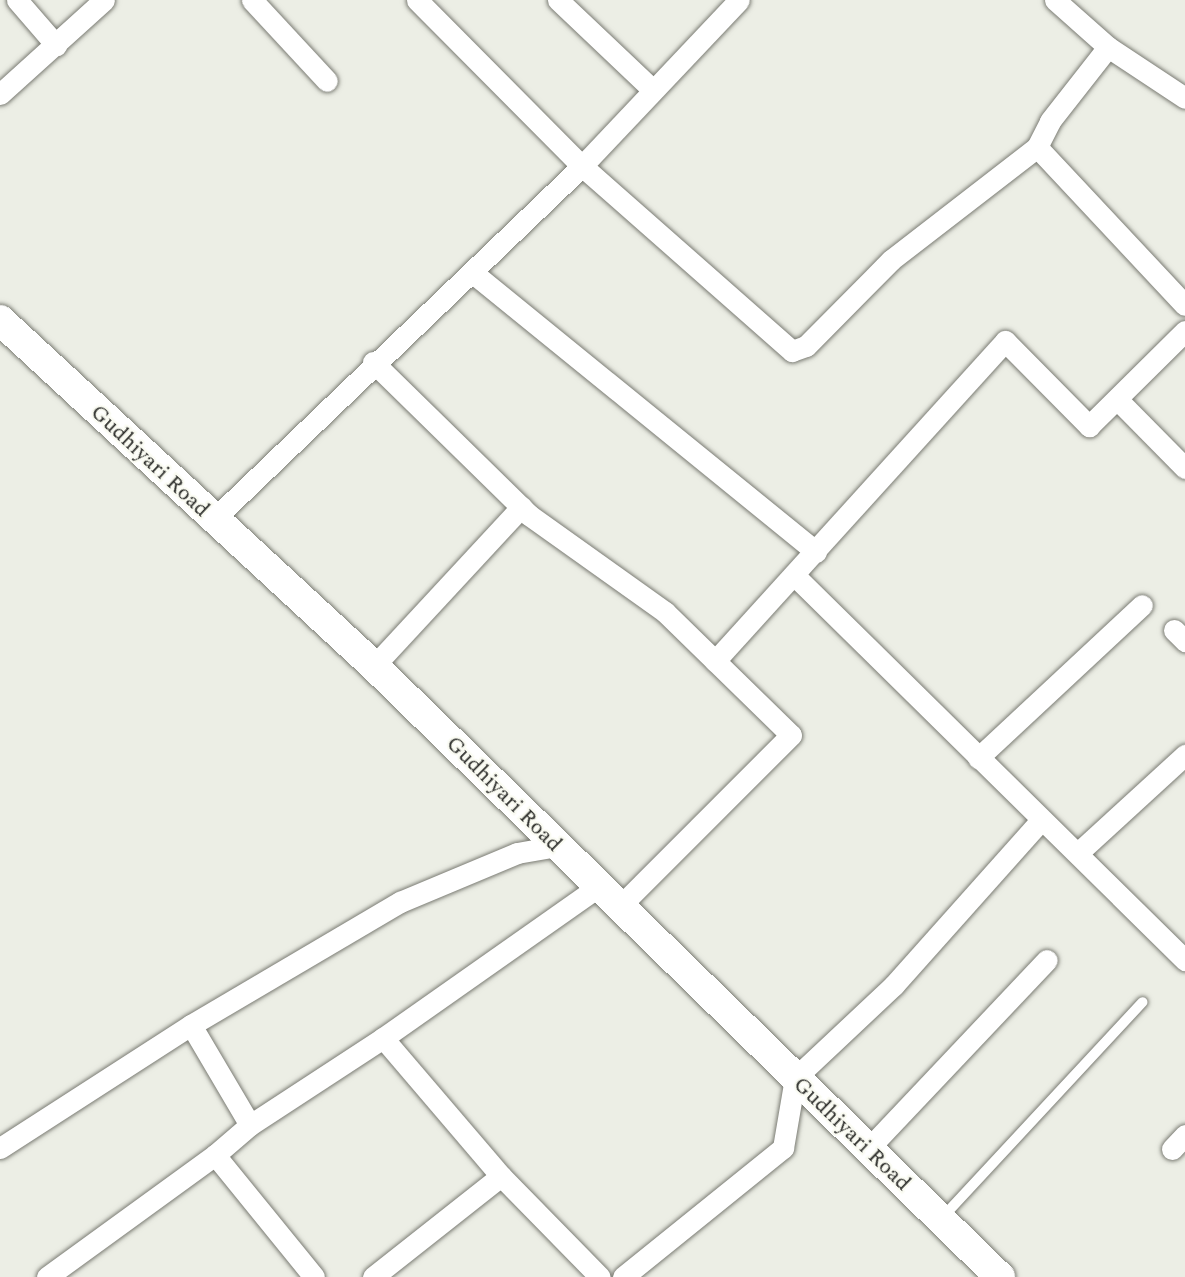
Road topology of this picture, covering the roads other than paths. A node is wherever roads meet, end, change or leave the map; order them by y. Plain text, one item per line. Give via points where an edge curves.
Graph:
1 (17, 0) edge
2 (104, 0) edge
3 (252, 0) edge
4 (417, 0) edge
5 (558, 0) edge
6 (738, 0) edge
7 (1055, 0) edge
8 (56, 45) junction
9 (1107, 47) junction
10 (327, 81) dead end
11 (653, 90) junction
12 (0, 94) edge
13 (1185, 98) edge
14 (1037, 147) junction
15 (582, 166) junction
16 (473, 273) junction
17 (1185, 304) edge
18 (0, 320) edge
19 (1185, 331) edge
20 (373, 362) junction
21 (1117, 399) junction
22 (1185, 468) edge
23 (521, 507) junction
24 (213, 520) junction
25 (816, 552) junction
26 (794, 575) junction
27 (1142, 605) dead end
28 (715, 661) junction
29 (374, 666) junction
30 (1185, 755) edge
31 (978, 758) junction
32 (1040, 821) junction
33 (557, 846) junction
34 (1079, 852) junction
35 (598, 886) junction
36 (620, 907) junction
37 (1184, 957) edge
38 (1047, 960) dead end
39 (1143, 1002) dead end
40 (191, 1026) junction
41 (383, 1038) junction
42 (795, 1078) junction
43 (250, 1125) junction
44 (0, 1148) edge
45 (868, 1149) junction
46 (215, 1155) junction
47 (501, 1176) junction
48 (940, 1220) junction
49 (47, 1277) edge
50 (314, 1277) edge
51 (373, 1277) edge
52 (600, 1277) edge
53 (623, 1277) edge
54 (1000, 1277) edge

1 - 8 street
2 - 8 street
3 - 10 street
4 - 15 street
5 - 11 street
6 - 11 street
7 - 9 street
8 - 12 street
9 - 13 street
9 - 14 street via 1050,121
11 - 15 street
14 - 15 street via 891,260 806,346 792,351
14 - 17 street
15 - 16 street
16 - 20 street
16 - 25 street
18 - 24 street, Gudhiyari Road
19 - 21 street
20 - 23 street
20 - 24 street
21 - 22 street
21 - 25 street via 1089,426 1005,341
23 - 28 street via 629,583
23 - 29 street
24 - 29 street, Gudhiyari Road
25 - 26 street
26 - 28 street
26 - 31 street
27 - 31 street
28 - 36 street via 791,735
29 - 33 street, Gudhiyari Road
30 - 34 street
31 - 32 street
32 - 34 street
32 - 42 street via 894,985
33 - 35 street, Gudhiyari Road
33 - 40 street via 517,853 400,902
34 - 37 street
35 - 36 street, Gudhiyari Road
35 - 41 street
36 - 42 street, Gudhiyari Road
38 - 45 street
39 - 48 lane
40 - 43 street
40 - 44 street
41 - 43 street
41 - 47 street
42 - 45 street, Gudhiyari Road
42 - 53 street via 783,1148
43 - 46 street
45 - 48 street, Gudhiyari Road
46 - 49 street
46 - 50 street
47 - 51 street
47 - 52 street
48 - 54 street, Gudhiyari Road

